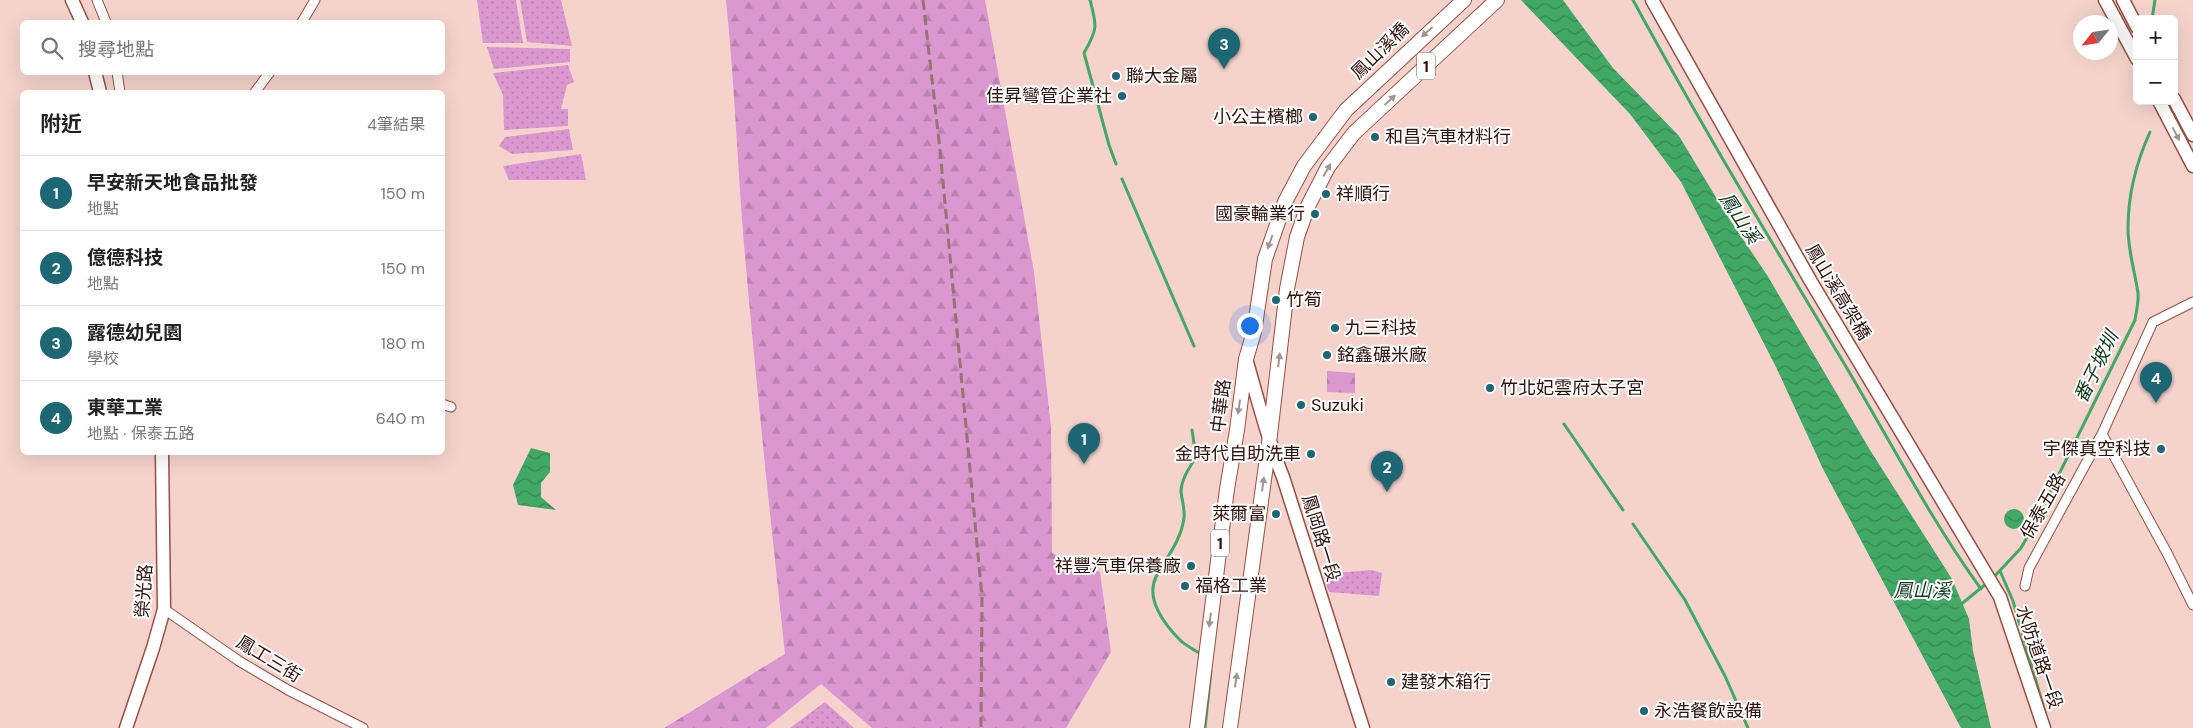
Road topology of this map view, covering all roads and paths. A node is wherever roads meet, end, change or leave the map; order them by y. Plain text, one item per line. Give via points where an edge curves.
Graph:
1 (72, 0) edge
2 (97, 0) edge
3 (315, 0) edge
4 (1464, 0) edge
5 (1497, 0) edge
6 (1652, 0) edge
7 (2105, 0) edge
8 (2123, 0) edge
9 (2133, 19) edge
10 (81, 20) edge
11 (105, 20) edge
12 (303, 20) edge
13 (2133, 52) edge
14 (96, 75) edge
15 (117, 75) edge
16 (268, 75) edge
17 (100, 90) edge
18 (120, 90) edge
19 (257, 90) edge
20 (2161, 105) edge
21 (2177, 105) edge
22 (1346, 110) joint
23 (2193, 135) edge
24 (2193, 166) edge
25 (2193, 302) edge
26 (1246, 359) junction
27 (2102, 434) junction
28 (1269, 443) junction
29 (162, 455) edge
30 (2025, 586) dead end
31 (2000, 597) joint
32 (2193, 605) edge
33 (164, 609) junction
34 (2046, 727) edge
35 (126, 728) edge
36 (364, 728) edge
37 (1197, 728) edge
38 (1230, 728) edge
39 (1362, 728) edge

1 - 10 street
2 - 11 street
3 - 12 street
4 -> 22 main road, 鳳山溪橋 / 1
28 -> 5 main road, 1 via 1287,289 1297,237 1328,167 1354,133
6 - 31 street, 鳳山溪高架橋 via 1810,280
7 - 13 street
8 - 9 street
14 - 17 street
15 - 18 street
16 - 19 street
20 -> 24 street
21 - 23 street
22 -> 26 main road, 中華路 / 1 via 1304,166 1285,202 1264,259 1254,332
25 - 27 street, 保泰五路 via 2152,322
26 - 28 street, 鳳岡路一段
26 -> 37 main road, 中華路 / 1
27 - 30 street, 保泰五路 via 2029,568
27 - 32 street
38 -> 28 main road, 1
28 - 39 street, 鳳岡路一段 via 1283,477
29 - 33 street, 榮光路
31 - 34 street, 水防道路一段
33 - 35 street, 榮光路
33 - 36 street, 鳳工三街 via 239,661

